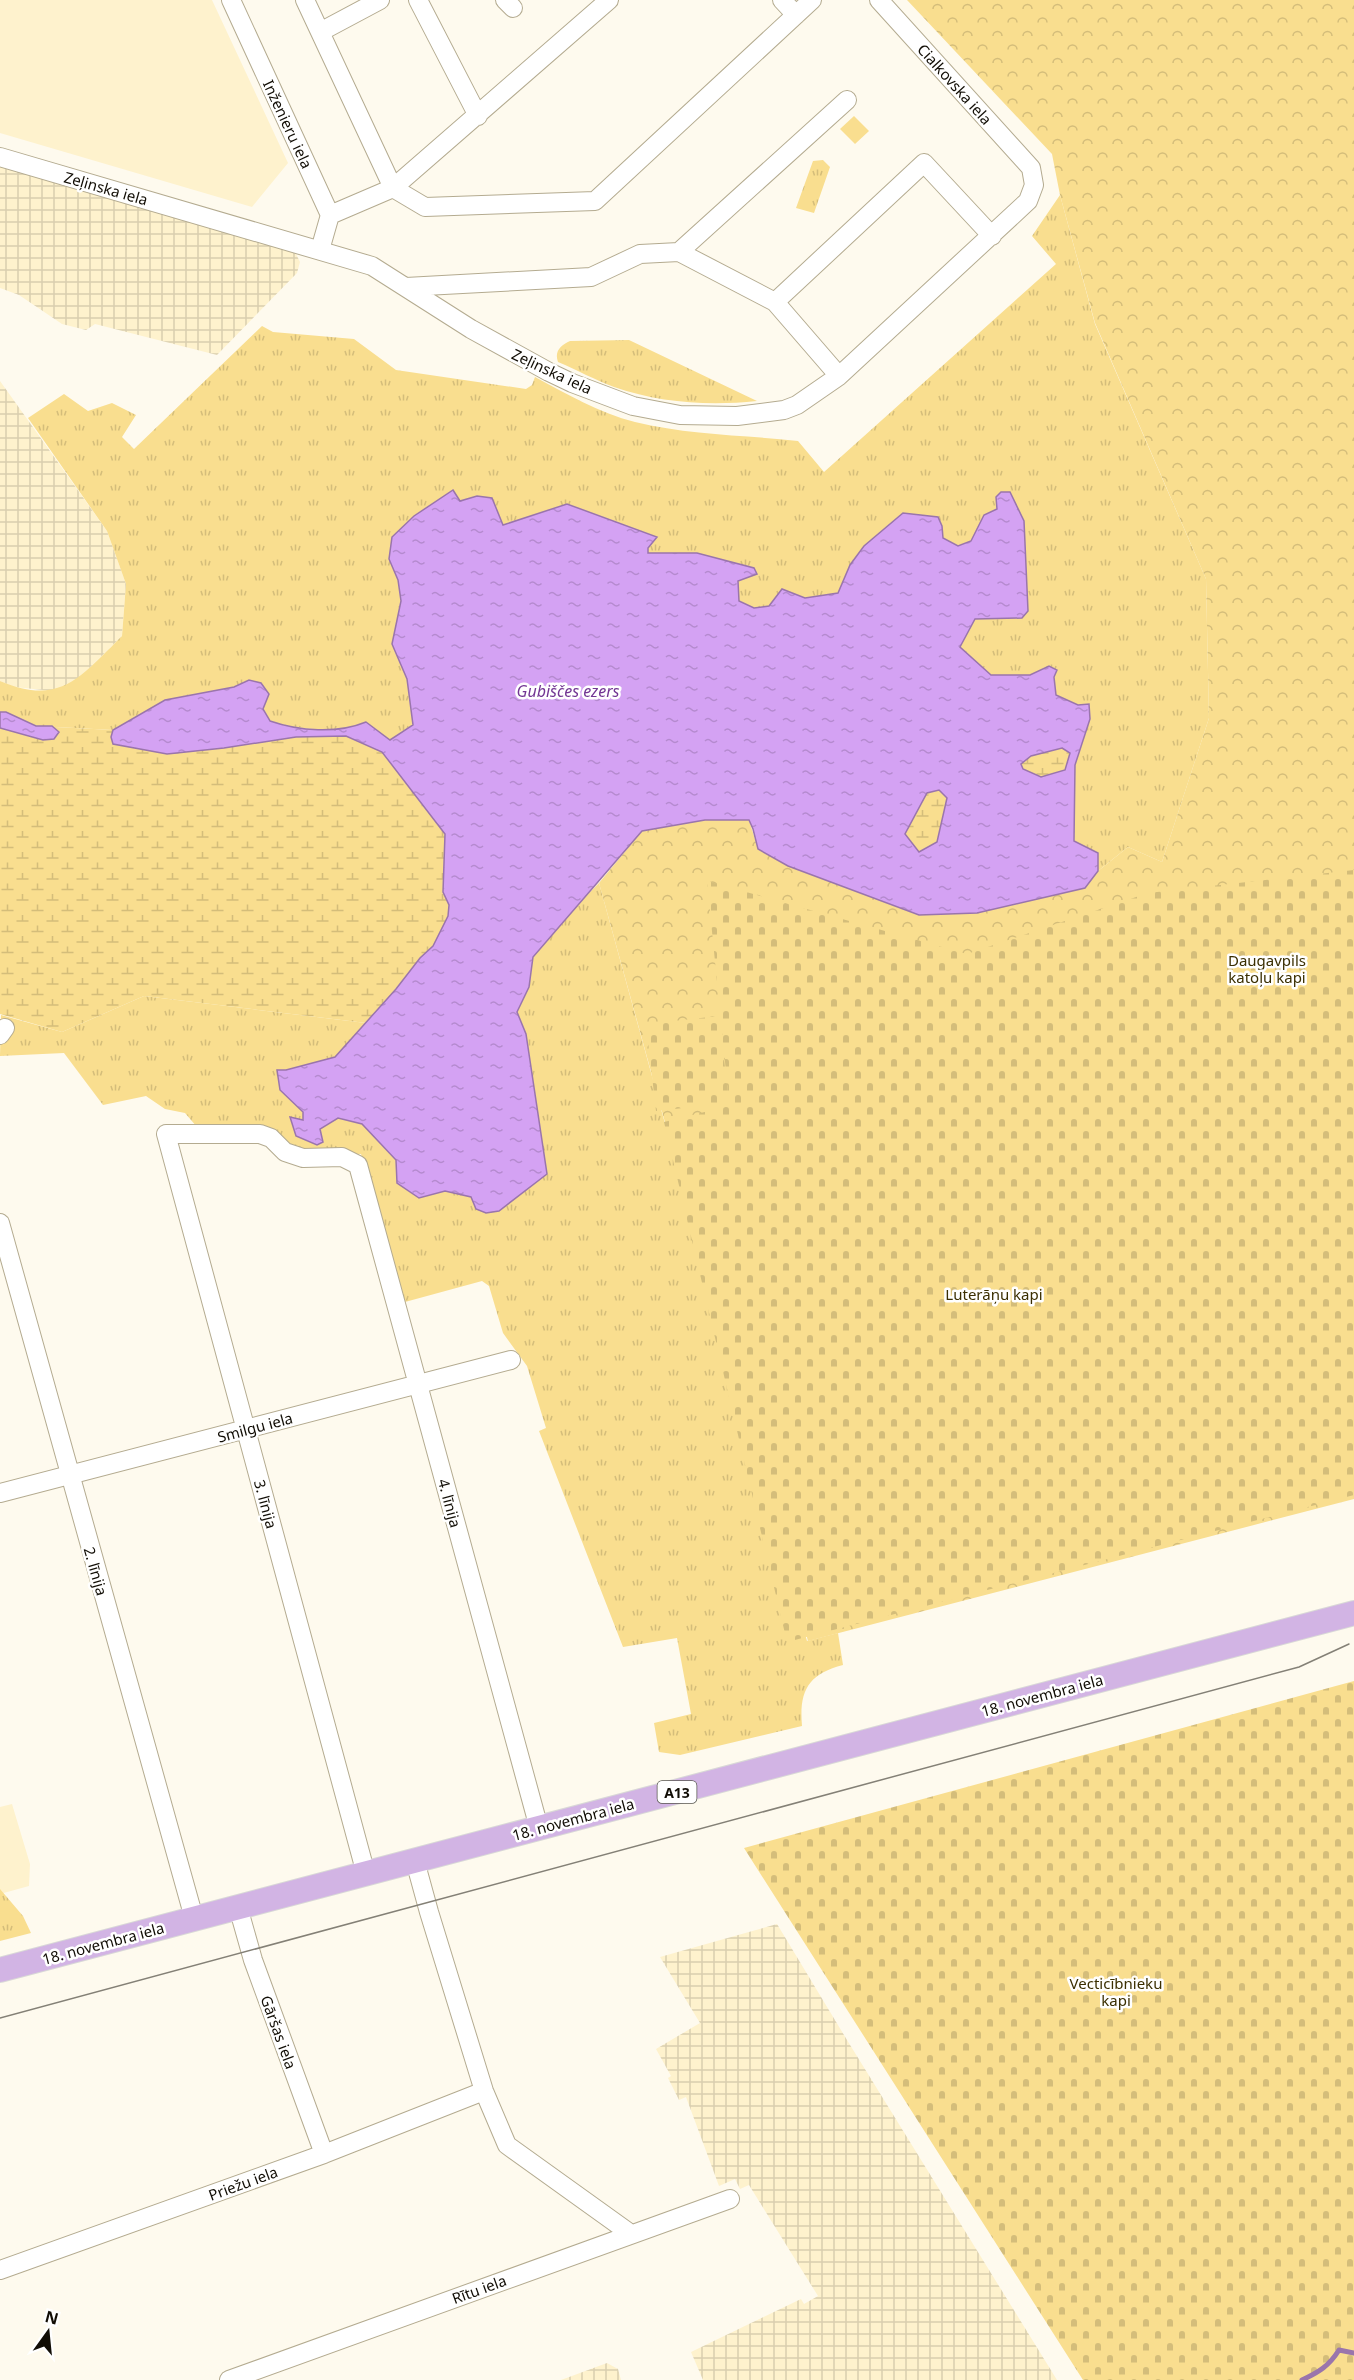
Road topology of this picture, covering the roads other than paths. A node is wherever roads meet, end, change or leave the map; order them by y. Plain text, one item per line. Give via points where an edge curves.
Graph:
1 (231, 0) edge
2 (305, 0) edge
3 (380, 0) edge
4 (418, 0) edge
5 (609, 0) edge
6 (782, 0) edge
7 (812, 0) edge
8 (879, 0) edge
9 (796, 15) junction
10 (320, 32) junction
11 (847, 100) dead end
12 (478, 116) junction
13 (0, 157) edge
14 (1031, 168) joint
15 (393, 188) junction
16 (330, 216) junction
17 (992, 237) junction
18 (320, 250) junction
19 (679, 252) junction
20 (406, 287) junction
21 (775, 302) junction
22 (839, 376) junction
23 (166, 1134) joint
24 (0, 1223) edge
25 (511, 1360) dead end
26 (417, 1384) junction
27 (246, 1429) junction
28 (69, 1475) junction
29 (0, 1493) edge
30 (1354, 1613) edge
31 (539, 1828) junction
32 (415, 1862) junction
33 (366, 1874) junction
34 (238, 1907) junction
35 (194, 1918) junction
36 (0, 1970) edge
37 (484, 2091) junction
38 (324, 2154) junction
39 (730, 2199) dead end
40 (631, 2234) junction
41 (0, 2270) edge
42 (229, 2380) edge

1 - 16 street, Inženieru iela
2 - 10 street
3 - 10 street
4 - 12 street
5 - 12 street
6 - 9 street
7 - 9 street
8 - 14 street, Cialkovska iela
9 - 15 street via 595,201 425,207
10 - 15 street
11 - 19 street
12 - 15 street
13 - 18 street, Zeļinska iela
14 - 17 street, Zeļinska iela via 1034,185 1028,201
15 - 16 street
16 - 18 street
17 - 21 street via 924,163
17 - 22 street, Zeļinska iela
18 - 20 street, Zeļinska iela via 372,266
19 - 20 street via 640,254 591,277
19 - 21 street
20 - 22 street, Zeļinska iela via 549,372 633,406 691,415 737,416 784,410
21 - 22 street
23 - 26 street, 4. līnija via 260,1134 271,1138 285,1152 303,1158 342,1157 358,1165
23 - 27 street, 3. līnija
24 - 28 street, 2. līnija
25 - 26 street, Smilgu iela
26 - 27 street, Smilgu iela
26 - 31 street, 4. līnija
27 - 28 street, Smilgu iela
27 - 33 street, 3. līnija
28 - 29 street, Smilgu iela
28 - 35 street, 2. līnija
30 - 31 main road, 18. novembra iela / A13
31 - 32 main road, 18. novembra iela / A13
32 - 33 main road, 18. novembra iela / A13
32 - 37 street
33 - 34 main road, 18. novembra iela / A13
34 - 35 main road, 18. novembra iela / A13
34 - 38 street, Gāršas iela via 253,1960
35 - 36 main road, 18. novembra iela / A13
37 - 38 street, Priežu iela
37 - 40 street via 507,2145
38 - 41 street, Priežu iela
39 - 40 street, Rītu iela
40 - 42 street, Rītu iela

